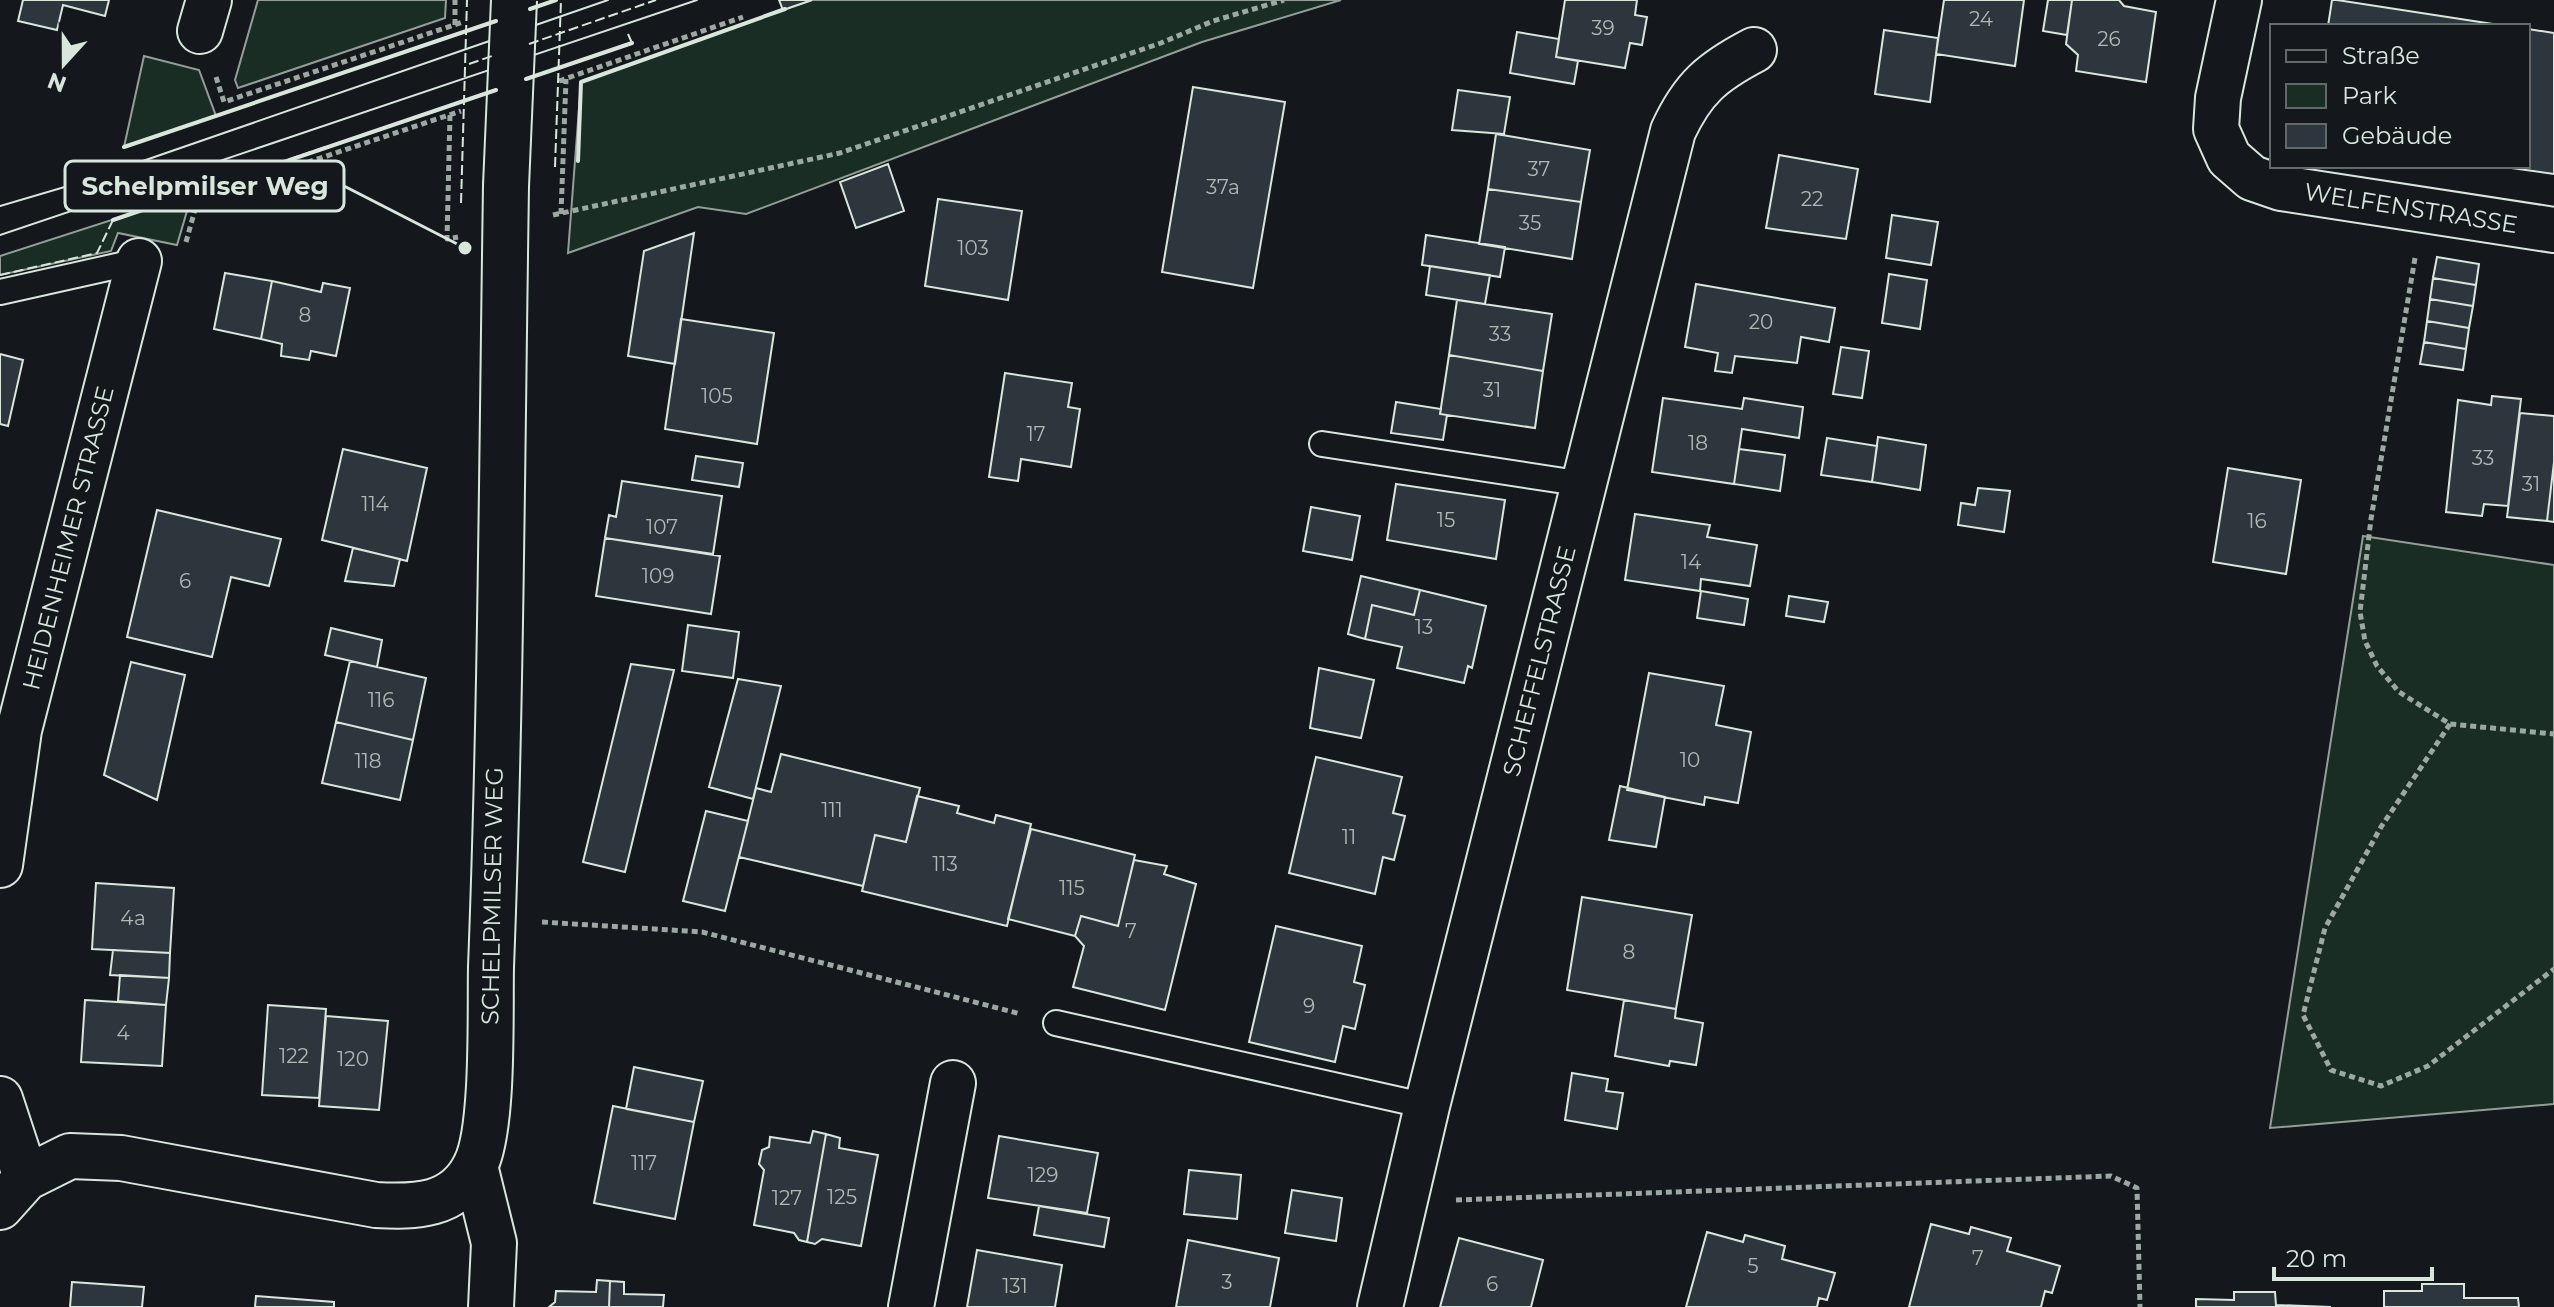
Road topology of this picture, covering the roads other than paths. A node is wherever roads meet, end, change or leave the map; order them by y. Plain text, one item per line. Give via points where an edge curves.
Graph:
1 (514, 0) edge
2 (2239, 0) edge
3 (1754, 50) dead end
4 (2554, 230) edge
5 (139, 261) joint
6 (0, 292) edge
7 (1322, 444) dead end
8 (1584, 484) junction
9 (0, 865) edge
10 (1056, 1023) road end
11 (953, 1083) dead end
12 (0, 1099) edge
13 (1427, 1106) junction
14 (475, 1166) junction
15 (9, 1183) edge
16 (491, 1307) edge
17 (911, 1307) edge
18 (1380, 1307) edge

1 - 14 street, SCHELPMILSER WEG, bridge via 493,920 485,1123
2 - 4 street, WELFENSTRASSE via 2216,129 2229,158 2252,178 2281,188
3 - 8 street, SCHEFFELSTRASSE via 1712,74 1687,100 1673,131
5 - 6 lane
5 - 9 street, HEIDENHEIMER STRASSE via 19,730
7 - 8 lane
8 - 13 street, SCHEFFELSTRASSE
10 - 13 lane
11 - 17 street
12 - 15 street
13 - 18 street, SCHEFFELSTRASSE
14 - 15 street, SCHELPMILSER WEG via 450,1195 418,1207 376,1205 121,1158 70,1156
14 - 16 street, SCHELPMILSER WEG via 494,1243

